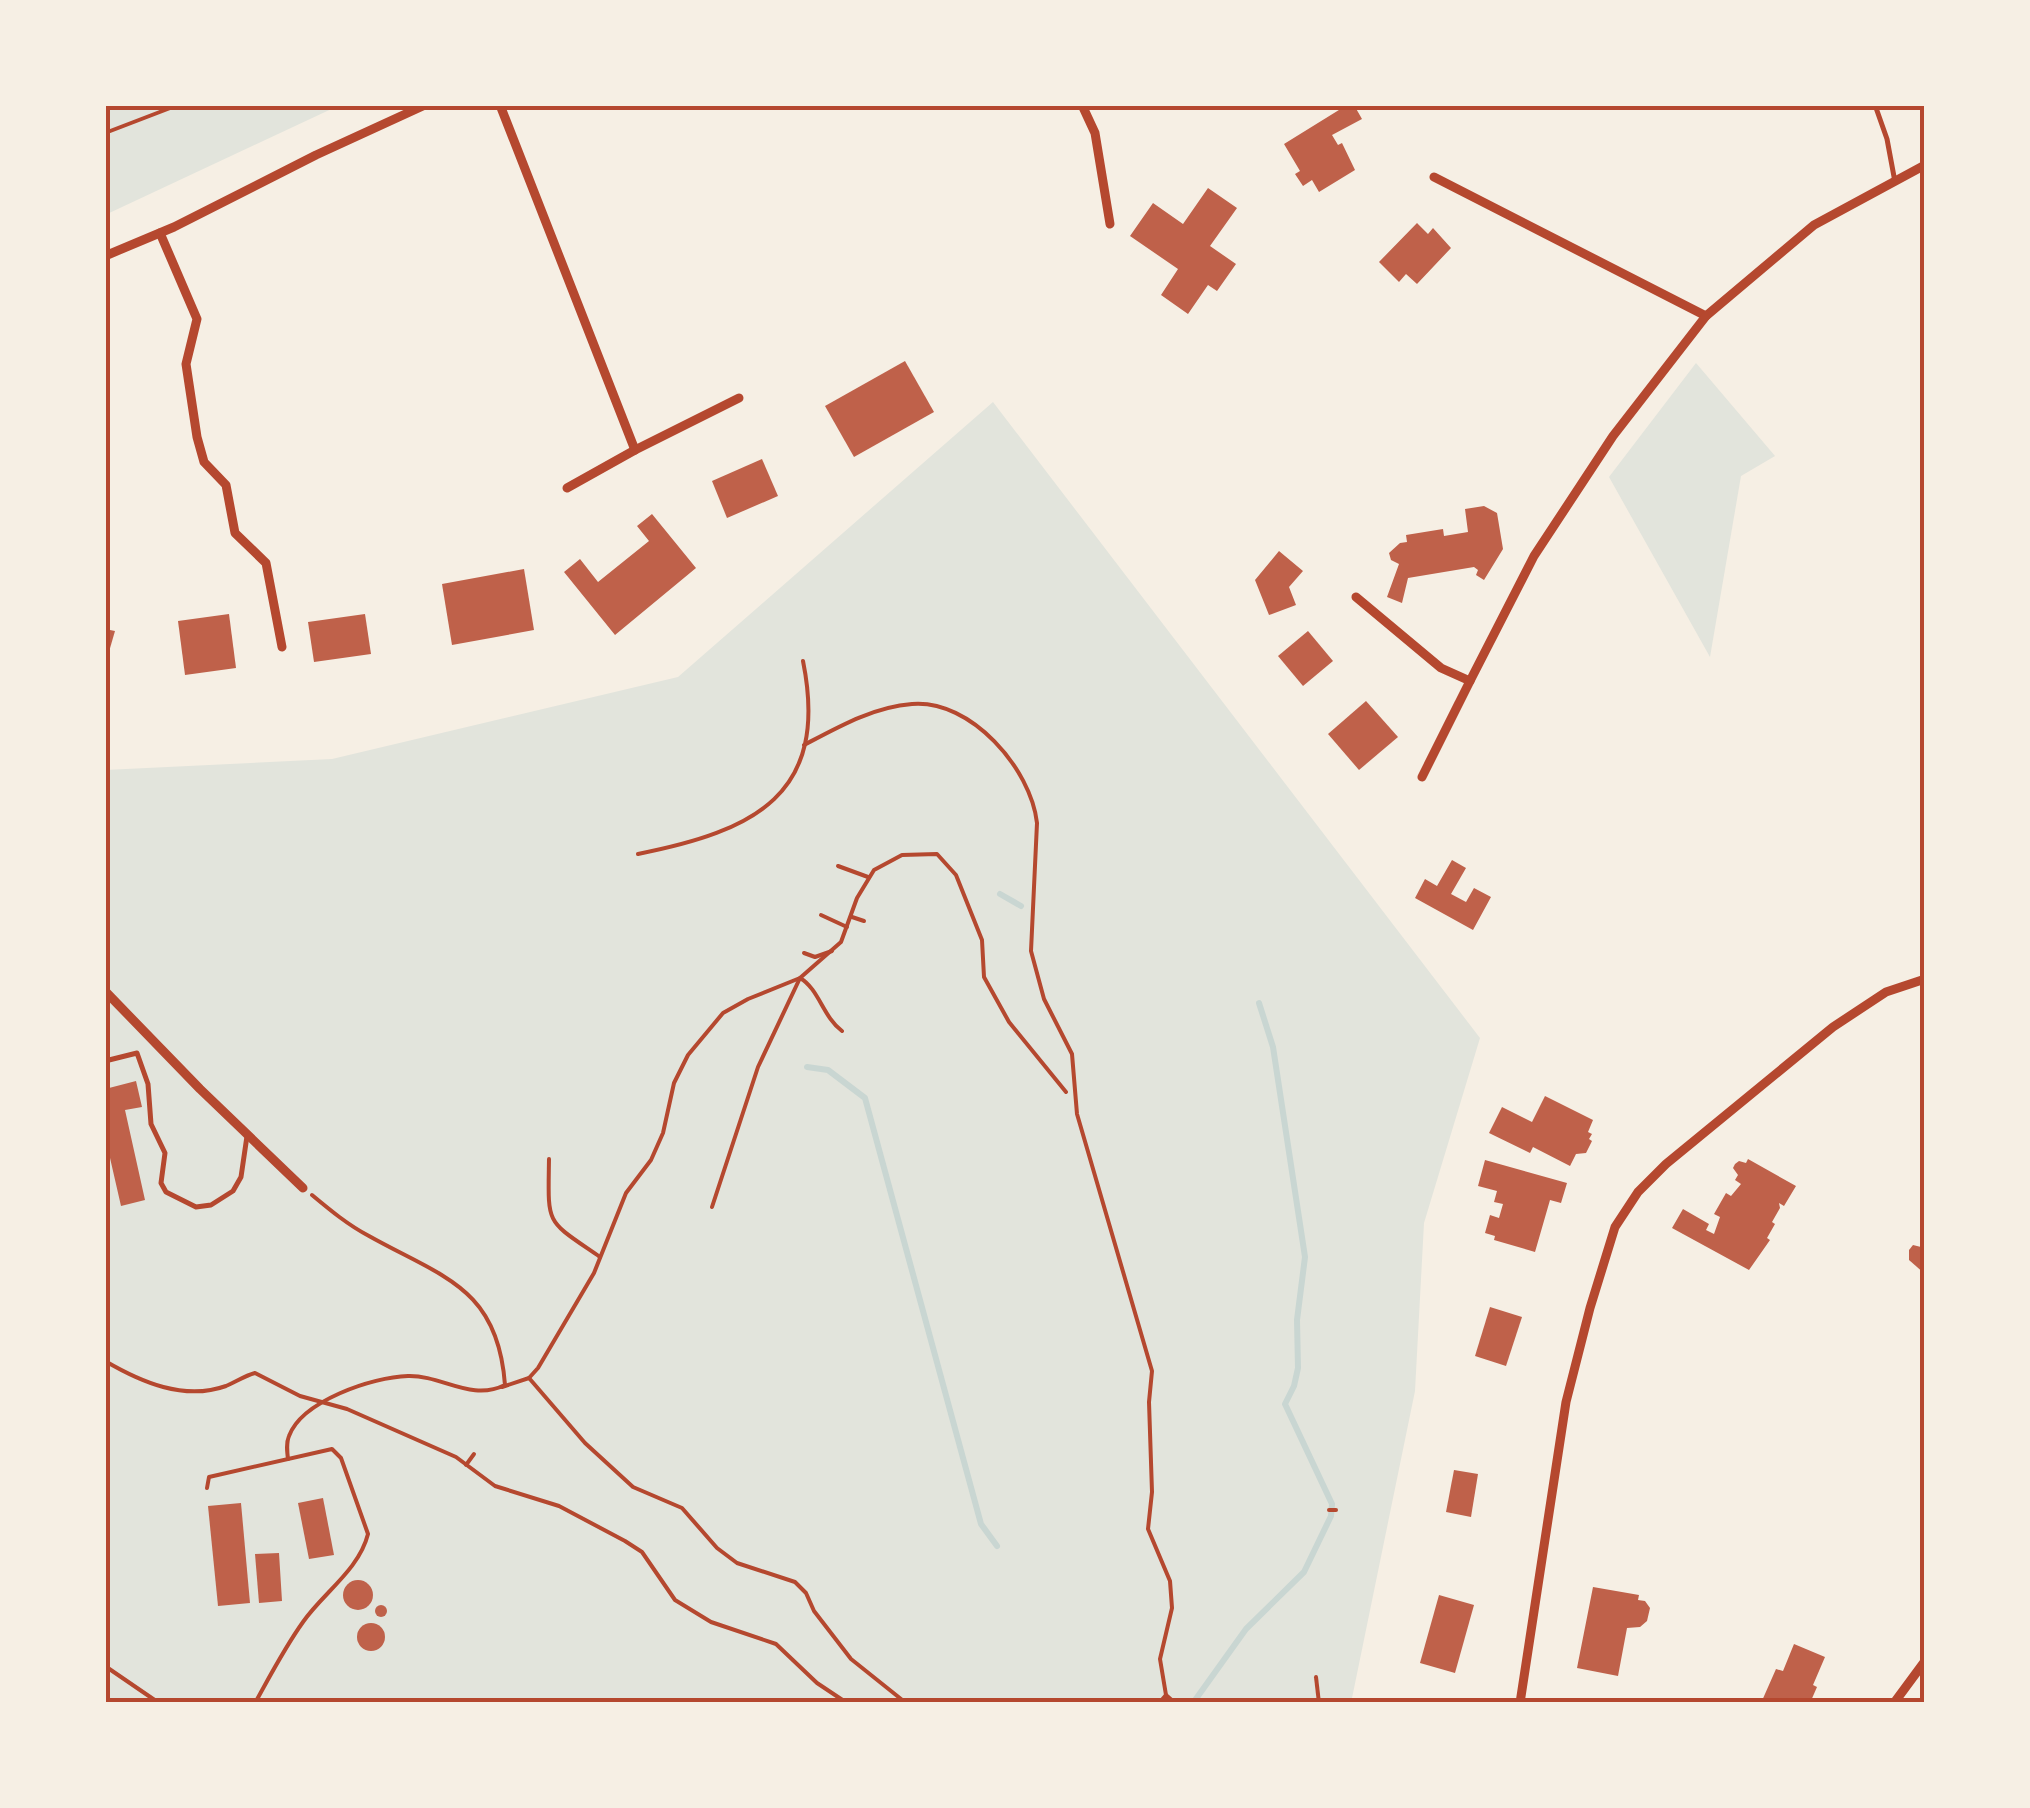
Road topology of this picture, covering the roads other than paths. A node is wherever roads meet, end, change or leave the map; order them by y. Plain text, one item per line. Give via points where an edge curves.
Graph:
1 (425, 105) edge
2 (500, 105) edge
3 (1082, 105) edge
4 (1875, 105) edge
5 (1925, 165) edge
6 (1434, 177) dead end
7 (1895, 182) junction
8 (1110, 224) dead end
9 (160, 233) junction
10 (105, 256) edge
11 (1706, 316) junction
12 (739, 398) dead end
13 (635, 450) junction
14 (567, 488) dead end
15 (1356, 598) dead end
16 (282, 647) dead end
17 (1470, 682) junction
18 (1422, 777) dead end
19 (1925, 979) edge
20 (105, 991) edge
21 (105, 1061) edge
22 (247, 1136) junction
23 (303, 1188) road end
24 (1925, 1661) edge
25 (1520, 1703) edge
26 (1894, 1703) edge

1 - 9 street
2 - 13 street
3 - 8 street via 1096,133
4 - 7 lane
5 - 7 street
6 - 11 street
7 - 11 street via 1814,225
9 - 10 street
9 - 16 street via 196,318 186,364 204,462 226,484 235,533 266,563
11 - 17 street via 1613,436 1534,556
12 - 13 street
13 - 14 street
15 - 17 street via 1440,668
17 - 18 street
19 - 25 street via 1886,992 1833,1027 1666,1164 1615,1227 1566,1402
20 - 22 street
21 - 22 lane via 137,1052 151,1124 165,1152 161,1183 180,1202 211,1205 232,1191
22 - 23 street
24 - 26 street

